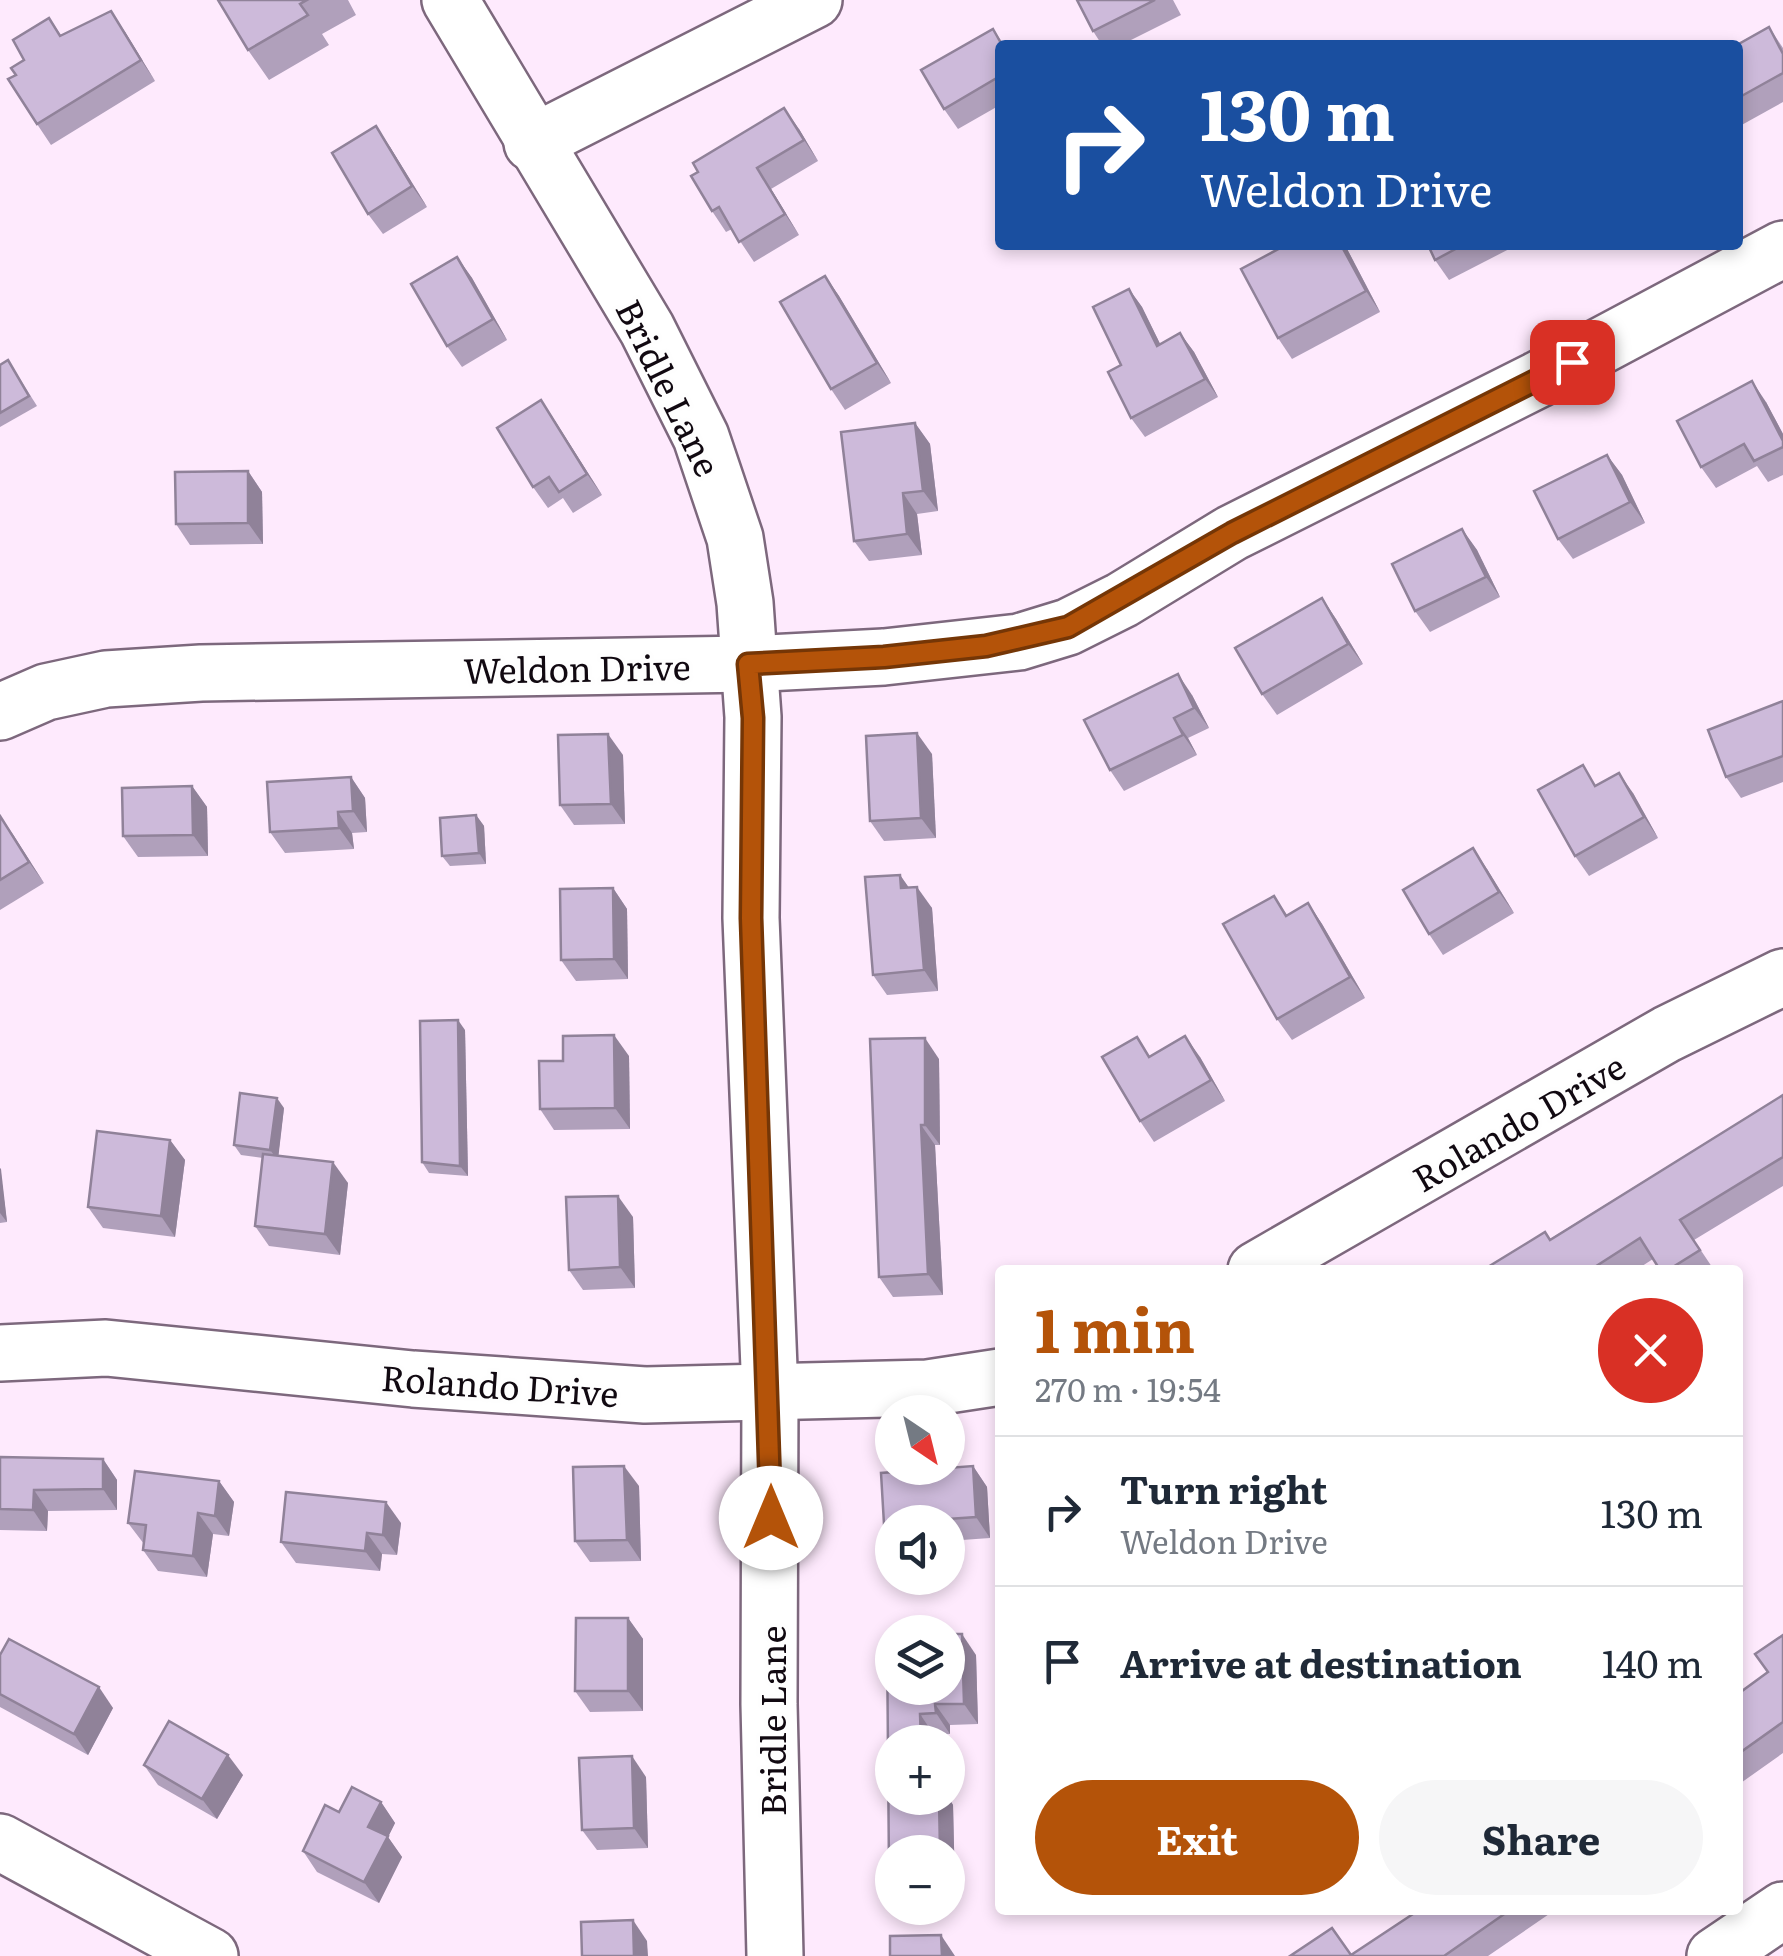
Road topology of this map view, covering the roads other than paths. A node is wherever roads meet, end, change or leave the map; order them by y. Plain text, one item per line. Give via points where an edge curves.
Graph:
1 (450, 0) edge
2 (814, 0) edge
3 (532, 143) junction
4 (1783, 249) edge
5 (748, 664) junction
6 (0, 712) edge
7 (1783, 977) edge
8 (1265, 1265) edge
9 (0, 1353) edge
10 (995, 1378) edge
11 (770, 1393) junction
12 (0, 1842) edge
13 (1783, 1910) edge
14 (210, 1956) edge
15 (775, 1956) edge
16 (1715, 1956) edge

1 - 3 street, Bridle Lane
2 - 3 street
3 - 5 street, Bridle Lane via 647,328 701,437 735,538
4 - 5 street, Weldon Drive via 1232,533 1068,627 1019,642
5 - 6 street, Weldon Drive via 144,676 46,692
5 - 11 street, Bridle Lane
7 - 8 street, Rolando Drive via 1666,1034
9 - 11 street, Rolando Drive via 106,1348 645,1395
10 - 11 street, Rolando Drive via 928,1388
11 - 15 street, Bridle Lane
12 - 14 street
13 - 16 street

